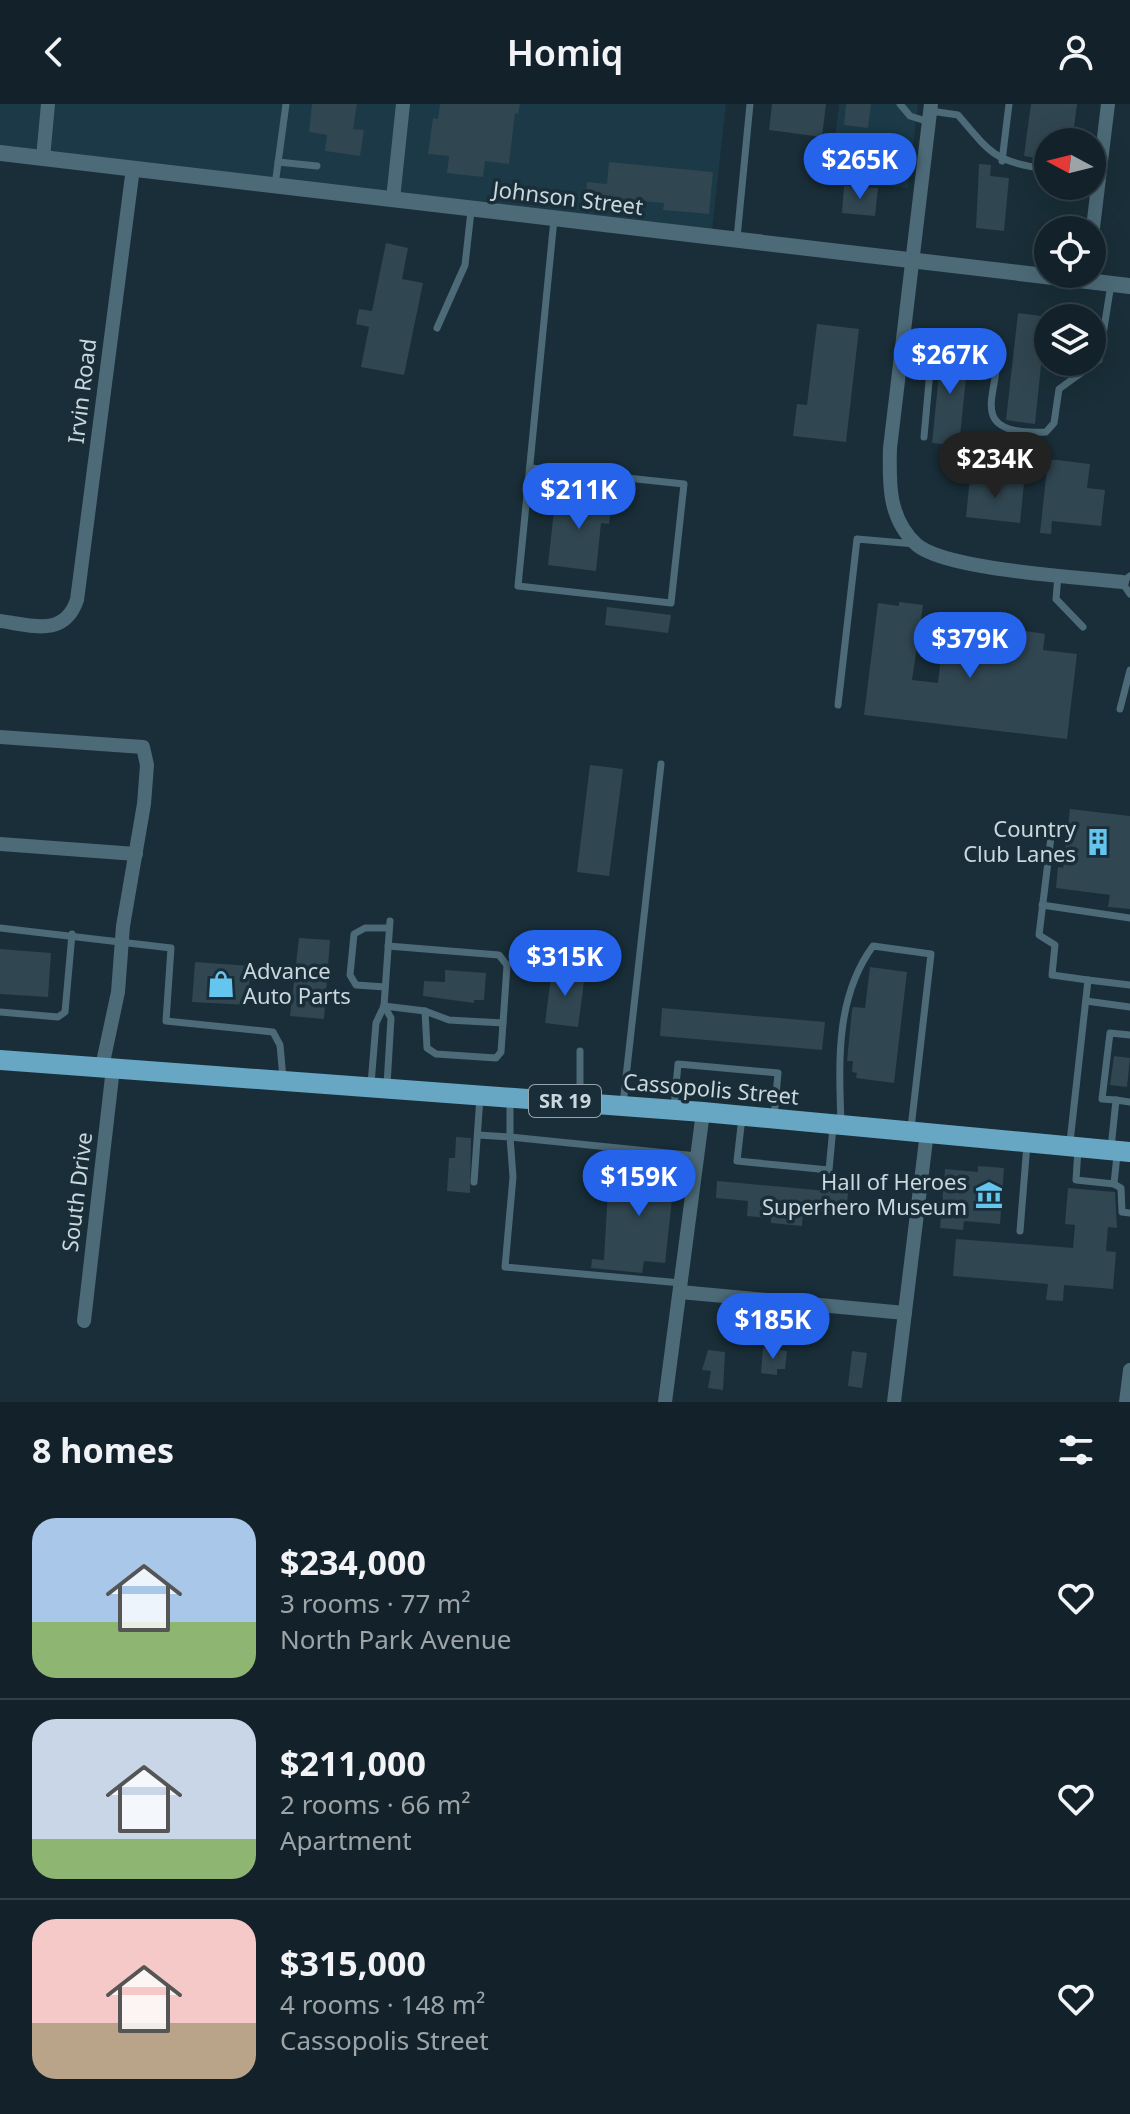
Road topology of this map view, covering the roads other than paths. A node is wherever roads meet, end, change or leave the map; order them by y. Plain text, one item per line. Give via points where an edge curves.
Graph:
1 (48, 104) edge
2 (286, 104) edge
3 (403, 104) edge
4 (750, 104) edge
5 (900, 104) edge
6 (1009, 104) edge
7 (1108, 104) edge
8 (930, 112) edge
9 (0, 153) edge
10 (43, 158) junction
11 (1002, 161) junction
12 (278, 162) junction
13 (317, 166) dead end
14 (1034, 167) edge
15 (133, 168) junction
16 (275, 185) junction
17 (393, 199) junction
18 (471, 208) junction
19 (1094, 216) edge
20 (554, 218) junction
21 (737, 241) junction
22 (913, 262) junction
23 (1034, 273) edge
24 (1106, 283) edge
25 (1111, 284) junction
26 (1130, 286) edge
27 (437, 328) dead end
28 (904, 334) junction
29 (933, 337) junction
30 (924, 437) dead end
31 (531, 468) junction
32 (917, 544) junction
33 (1058, 574) junction
34 (1127, 584) edge
35 (0, 621) edge
36 (1083, 627) dead end
37 (1130, 670) edge
38 (838, 705) dead end
39 (1120, 709) dead end
40 (0, 737) edge
41 (661, 764) dead end
42 (1052, 829) dead end
43 (0, 844) edge
44 (136, 854) junction
45 (1042, 905) junction
46 (1130, 918) edge
47 (0, 928) edge
48 (72, 934) junction
49 (123, 940) junction
50 (388, 946) junction
51 (1088, 980) junction
52 (1130, 985) edge
53 (385, 987) junction
54 (1086, 1001) junction
55 (384, 1006) junction
56 (1130, 1007) edge
57 (425, 1011) junction
58 (0, 1012) edge
59 (503, 1023) junction
60 (1130, 1035) edge
61 (580, 1051) dead end
62 (0, 1060) edge
63 (108, 1067) junction
64 (283, 1080) junction
65 (379, 1088) junction
66 (480, 1095) junction
67 (510, 1097) junction
68 (1116, 1100) junction
69 (580, 1102) junction
70 (1130, 1102) edge
71 (623, 1106) junction
72 (674, 1109) junction
73 (703, 1112) junction
74 (742, 1115) junction
75 (774, 1118) junction
76 (837, 1124) junction
77 (919, 1131) junction
78 (478, 1135) junction
79 (510, 1137) junction
80 (1028, 1142) junction
81 (1074, 1146) junction
82 (1120, 1151) edge
83 (697, 1156) junction
84 (474, 1182) dead end
85 (1114, 1184) junction
86 (1130, 1213) edge
87 (1020, 1231) dead end
88 (681, 1288) junction
89 (905, 1313) junction
90 (84, 1321) dead end
91 (1130, 1370) edge
92 (665, 1402) edge
93 (894, 1402) edge
94 (1126, 1402) edge

1 - 10 street
2 - 12 lane
3 - 17 street
4 - 21 lane
5 - 8 lane via 910,116
6 - 11 lane
7 - 19 street
8 - 11 lane via 958,115
8 - 22 street
9 - 10 street, Johnson Street
10 - 15 street, Johnson Street
11 - 14 lane
12 - 13 lane
12 - 16 lane
15 - 16 street, Johnson Street
15 - 35 street, Irvin Road via 79,585 69,617 56,625
16 - 17 street, Johnson Street
17 - 18 street, Johnson Street
18 - 20 street, Johnson Street
18 - 27 lane via 465,265
20 - 21 street, Johnson Street
20 - 31 lane
21 - 22 street, Johnson Street
22 - 23 street, Johnson Street
22 - 28 street
24 - 25 street, Johnson Street
25 - 26 street, Johnson Street
25 - 29 lane via 1099,360 1059,389 1054,423 1046,432 1006,429 997,422 991,409 995,353 988,342
28 - 29 lane
28 - 32 street via 888,493
29 - 30 lane
31 - 31 lane via 518,586 671,603 684,484
32 - 33 street via 963,562
32 - 38 lane via 857,539
33 - 34 street
33 - 36 lane via 1056,599
37 - 39 lane
40 - 44 street, South Drive via 143,747 147,765
41 - 71 lane
42 - 45 lane
43 - 44 street
44 - 49 street, South Drive
45 - 46 lane
45 - 51 lane via 1039,935 1055,945 1052,975
47 - 48 lane
48 - 49 lane
48 - 58 lane via 65,1012 58,1017
49 - 63 street, South Drive
49 - 64 lane via 171,948 166,1021 273,1032 280,1045
50 - 53 lane
50 - 53 lane via 390,924 354,934 350,975 356,985
50 - 59 lane via 499,955 507,965
51 - 52 lane
51 - 54 lane
53 - 55 lane
54 - 56 lane
54 - 81 lane
55 - 57 lane
55 - 65 lane via 376,1023
55 - 65 lane via 391,1018
57 - 59 lane via 449,1020
57 - 59 lane via 427,1048 436,1054 496,1058
60 - 68 lane via 1110,1033 1102,1099
61 - 69 lane
62 - 63 main road, Cassopolis Street / SR 19
63 - 64 main road, Cassopolis Street / SR 19
63 - 90 street, South Drive
64 - 65 main road, Cassopolis Street / SR 19
65 - 66 main road, Cassopolis Street / SR 19
66 - 67 main road, Cassopolis Street / SR 19
66 - 78 lane
67 - 69 main road, Cassopolis Street / SR 19
67 - 79 lane
68 - 70 lane
68 - 82 lane
69 - 71 main road, Cassopolis Street / SR 19
71 - 72 main road, Cassopolis Street / SR 19
72 - 73 main road, Cassopolis Street / SR 19
72 - 75 lane via 678,1064 764,1071 778,1073
73 - 74 main road, Cassopolis Street / SR 19
73 - 83 street
74 - 75 main road, Cassopolis Street / SR 19
74 - 76 lane via 737,1161 829,1170
75 - 76 main road, Cassopolis Street / SR 19
76 - 77 main road, Cassopolis Street / SR 19
76 - 77 lane via 847,1000 856,970 873,946 931,954
77 - 80 main road, Cassopolis Street / SR 19
77 - 89 street
78 - 79 lane
78 - 84 lane
79 - 83 lane
79 - 88 lane via 513,1177 505,1267
80 - 81 main road, Cassopolis Street / SR 19
80 - 87 lane
81 - 82 main road, Cassopolis Street / SR 19
81 - 85 lane via 1076,1180
82 - 85 lane
83 - 88 street
85 - 86 lane via 1121,1188 1122,1212
88 - 89 street
88 - 92 street
89 - 93 street
91 - 94 street

